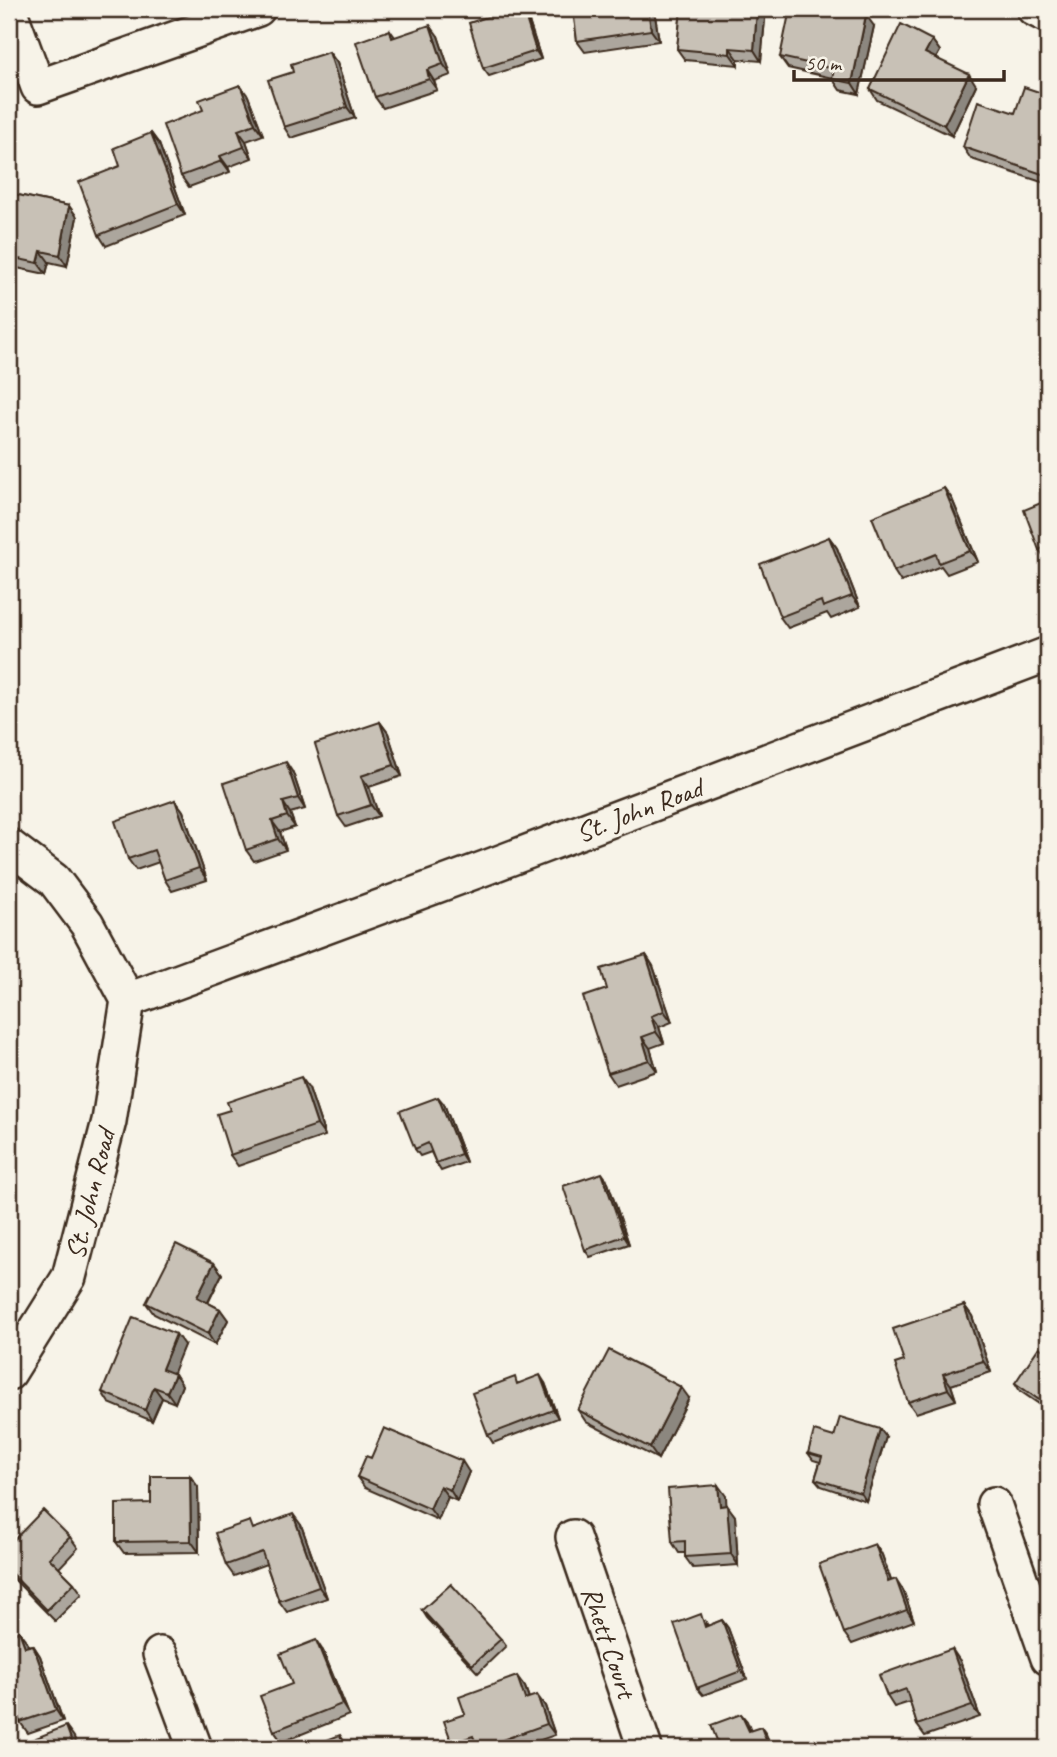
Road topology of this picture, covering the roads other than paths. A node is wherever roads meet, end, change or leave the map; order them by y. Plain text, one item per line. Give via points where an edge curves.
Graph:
1 (9, 9) edge
2 (258, 9) edge
3 (1034, 9) edge
4 (1048, 16) edge
5 (1048, 654) edge
6 (9, 846) edge
7 (128, 1000) junction
8 (9, 1373) edge
9 (994, 1504) dead end
10 (573, 1536) dead end
11 (160, 1654) dead end
12 (1048, 1658) edge
13 (195, 1748) edge
14 (645, 1748) edge

1 - 2 street via 38,88
3 - 4 street
5 - 7 street, St. John Road
6 - 7 street via 54,880 87,923
7 - 8 street, St. John Road via 109,1121 69,1277
9 - 12 street
10 - 14 street, Rhett Court
11 - 13 street

